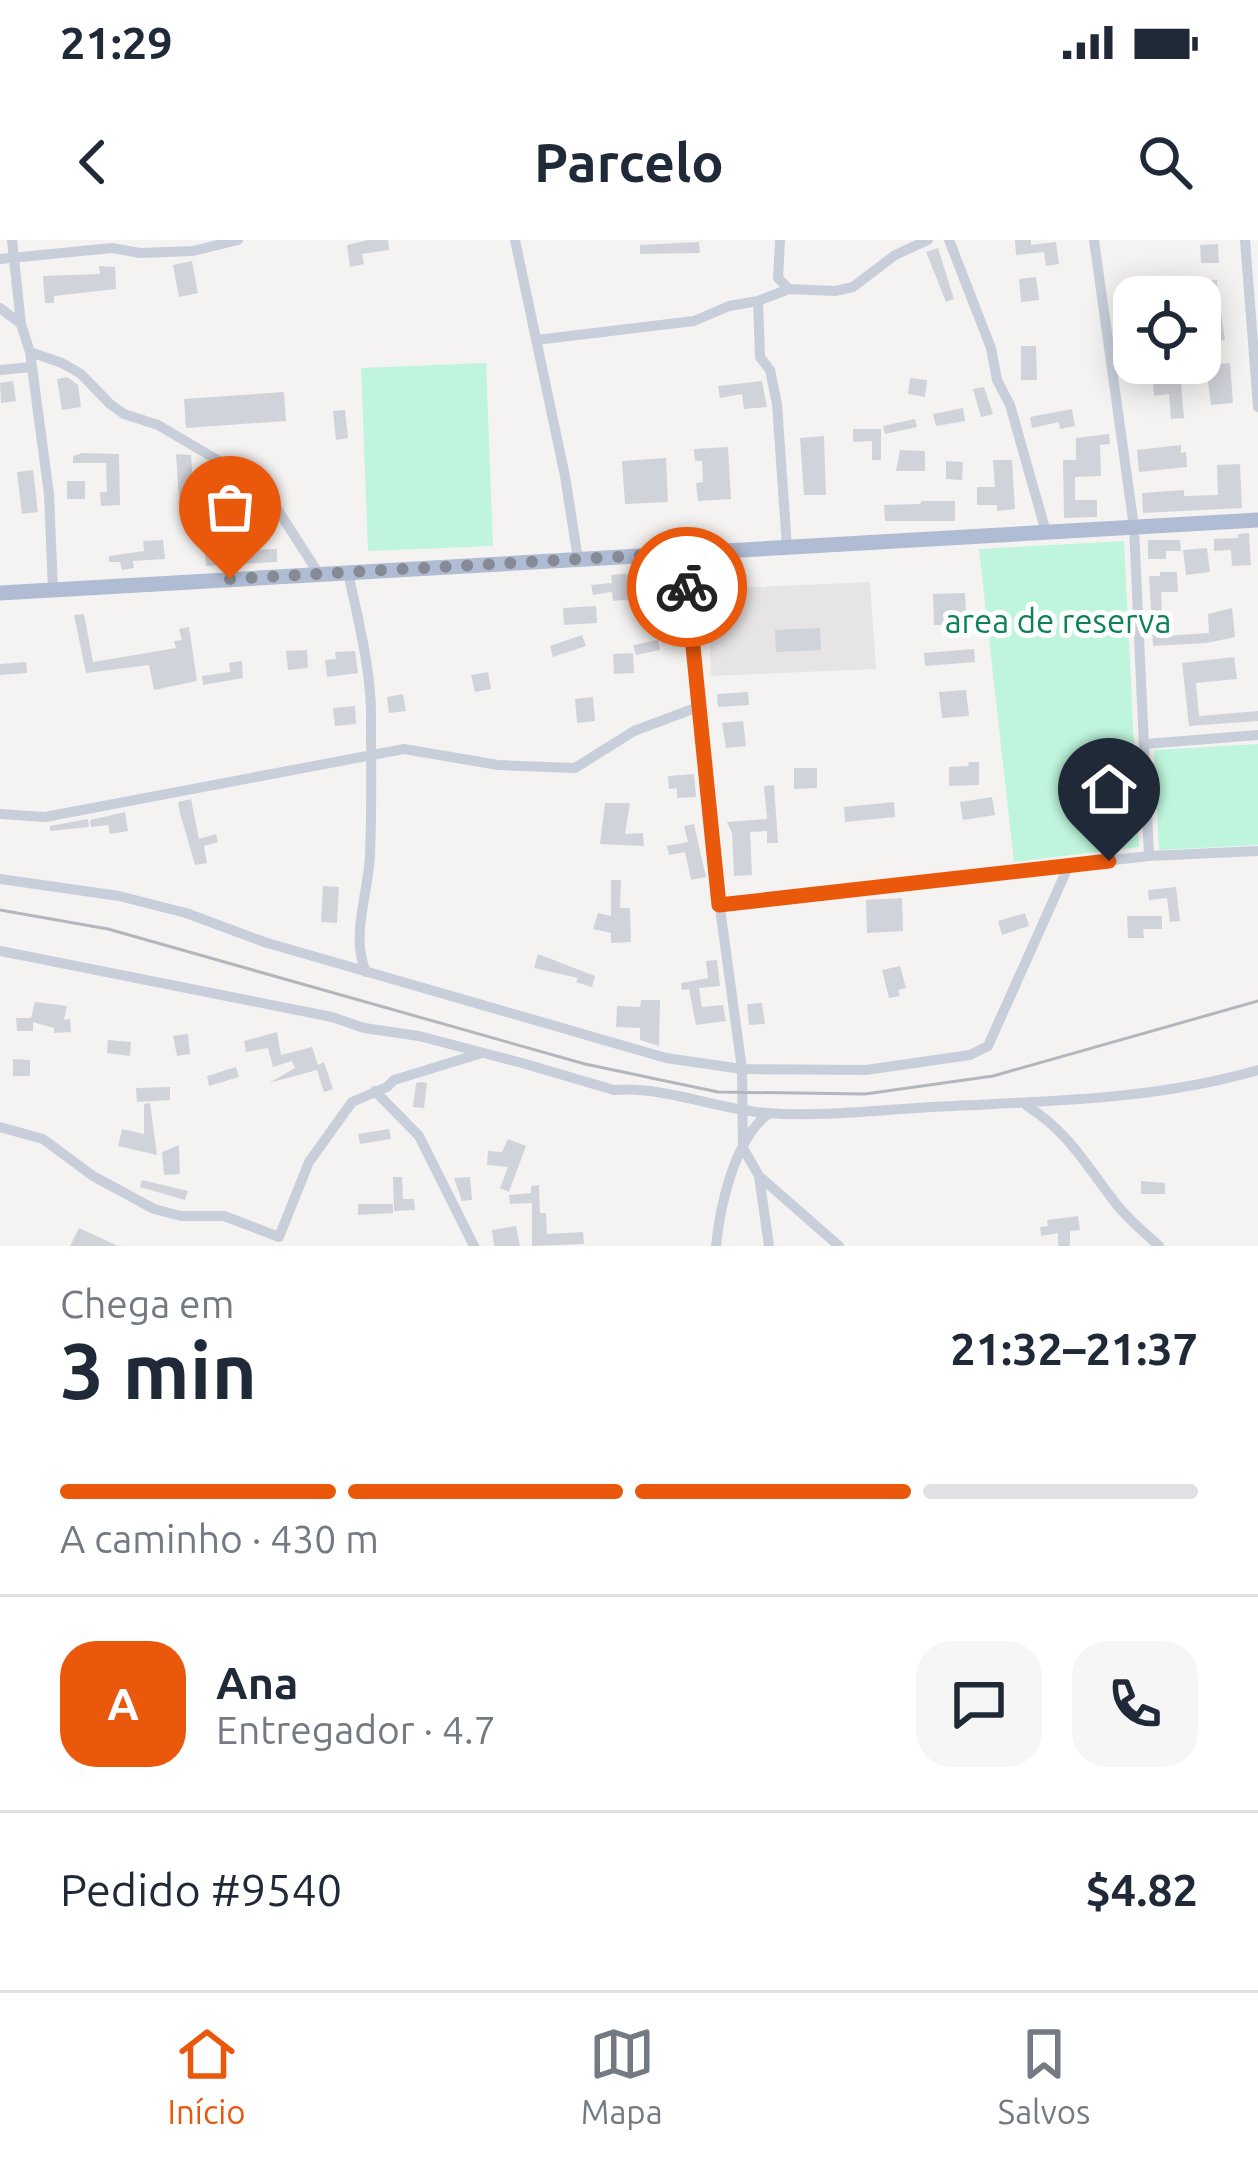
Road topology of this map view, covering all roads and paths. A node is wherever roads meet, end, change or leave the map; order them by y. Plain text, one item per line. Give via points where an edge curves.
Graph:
1 (12, 240) edge
2 (238, 240) edge
3 (514, 240) edge
4 (780, 240) edge
5 (928, 240) edge
6 (949, 240) edge
7 (1094, 240) edge
8 (1245, 240) edge
9 (15, 258) junction
10 (0, 259) edge
11 (789, 289) junction
12 (758, 301) junction
13 (0, 308) edge
14 (21, 324) junction
15 (536, 340) junction
16 (30, 352) junction
17 (32, 367) junction
18 (0, 370) edge
19 (1258, 407) edge
20 (1258, 520) edge
21 (1134, 527) junction
22 (1046, 532) junction
23 (787, 547) junction
24 (684, 553) junction
25 (578, 559) junction
26 (348, 572) junction
27 (319, 574) junction
28 (53, 590) junction
29 (0, 593) edge
30 (698, 707) junction
31 (1258, 735) edge
32 (1145, 744) junction
33 (370, 754) junction
34 (0, 814) edge
35 (1258, 850) edge
36 (1149, 856) junction
37 (1069, 865) junction
38 (0, 879) edge
39 (719, 905) junction
40 (0, 951) edge
41 (366, 972) junction
42 (482, 1053) junction
43 (742, 1069) junction
44 (1258, 1070) edge
45 (375, 1091) junction
46 (1024, 1105) junction
47 (740, 1109) junction
48 (769, 1113) junction
49 (0, 1127) edge
50 (743, 1148) junction
51 (759, 1176) junction
52 (281, 1242) edge
53 (474, 1246) edge
54 (716, 1246) edge
55 (769, 1246) edge
56 (839, 1246) edge
57 (1159, 1246) edge

1 - 9 street
2 - 9 street via 193,250
3 - 15 street
4 - 11 street via 778,278
5 - 11 street via 853,287
6 - 22 street via 992,348
7 - 21 street
8 - 19 street
9 - 10 street
9 - 14 street
11 - 12 street
12 - 15 street via 694,321
12 - 23 street via 760,357 777,404
13 - 14 street
14 - 16 street
15 - 25 street
16 - 17 street
16 - 27 street via 81,374 124,414 243,475 270,498
17 - 18 street
17 - 28 street via 50,494
20 - 21 main road
21 - 22 main road
21 - 32 street
22 - 23 main road
23 - 24 main road
24 - 25 main road
24 - 30 street
25 - 26 main road
26 - 27 main road
26 - 33 street via 372,716
27 - 28 main road
28 - 29 main road
30 - 33 street via 634,731 575,768 404,749
30 - 39 street
31 - 32 street
32 - 36 street
33 - 34 street via 45,817
33 - 41 street via 370,856 357,938
35 - 36 street
36 - 37 street
37 - 39 street
37 - 43 street via 988,1046 866,1070
38 - 41 street via 119,896
39 - 43 street
40 - 42 street
41 - 43 street via 634,1052
42 - 45 street
42 - 47 street via 614,1090
43 - 47 street
44 - 46 street via 1144,1095
45 - 52 street via 352,1102 309,1162
45 - 53 street via 419,1136
46 - 48 street
46 - 57 street via 1051,1121
47 - 48 street
47 - 50 street
48 - 50 street
49 - 52 street via 44,1139 154,1209 224,1216
50 - 51 street
50 - 54 street
51 - 55 street
51 - 56 street

